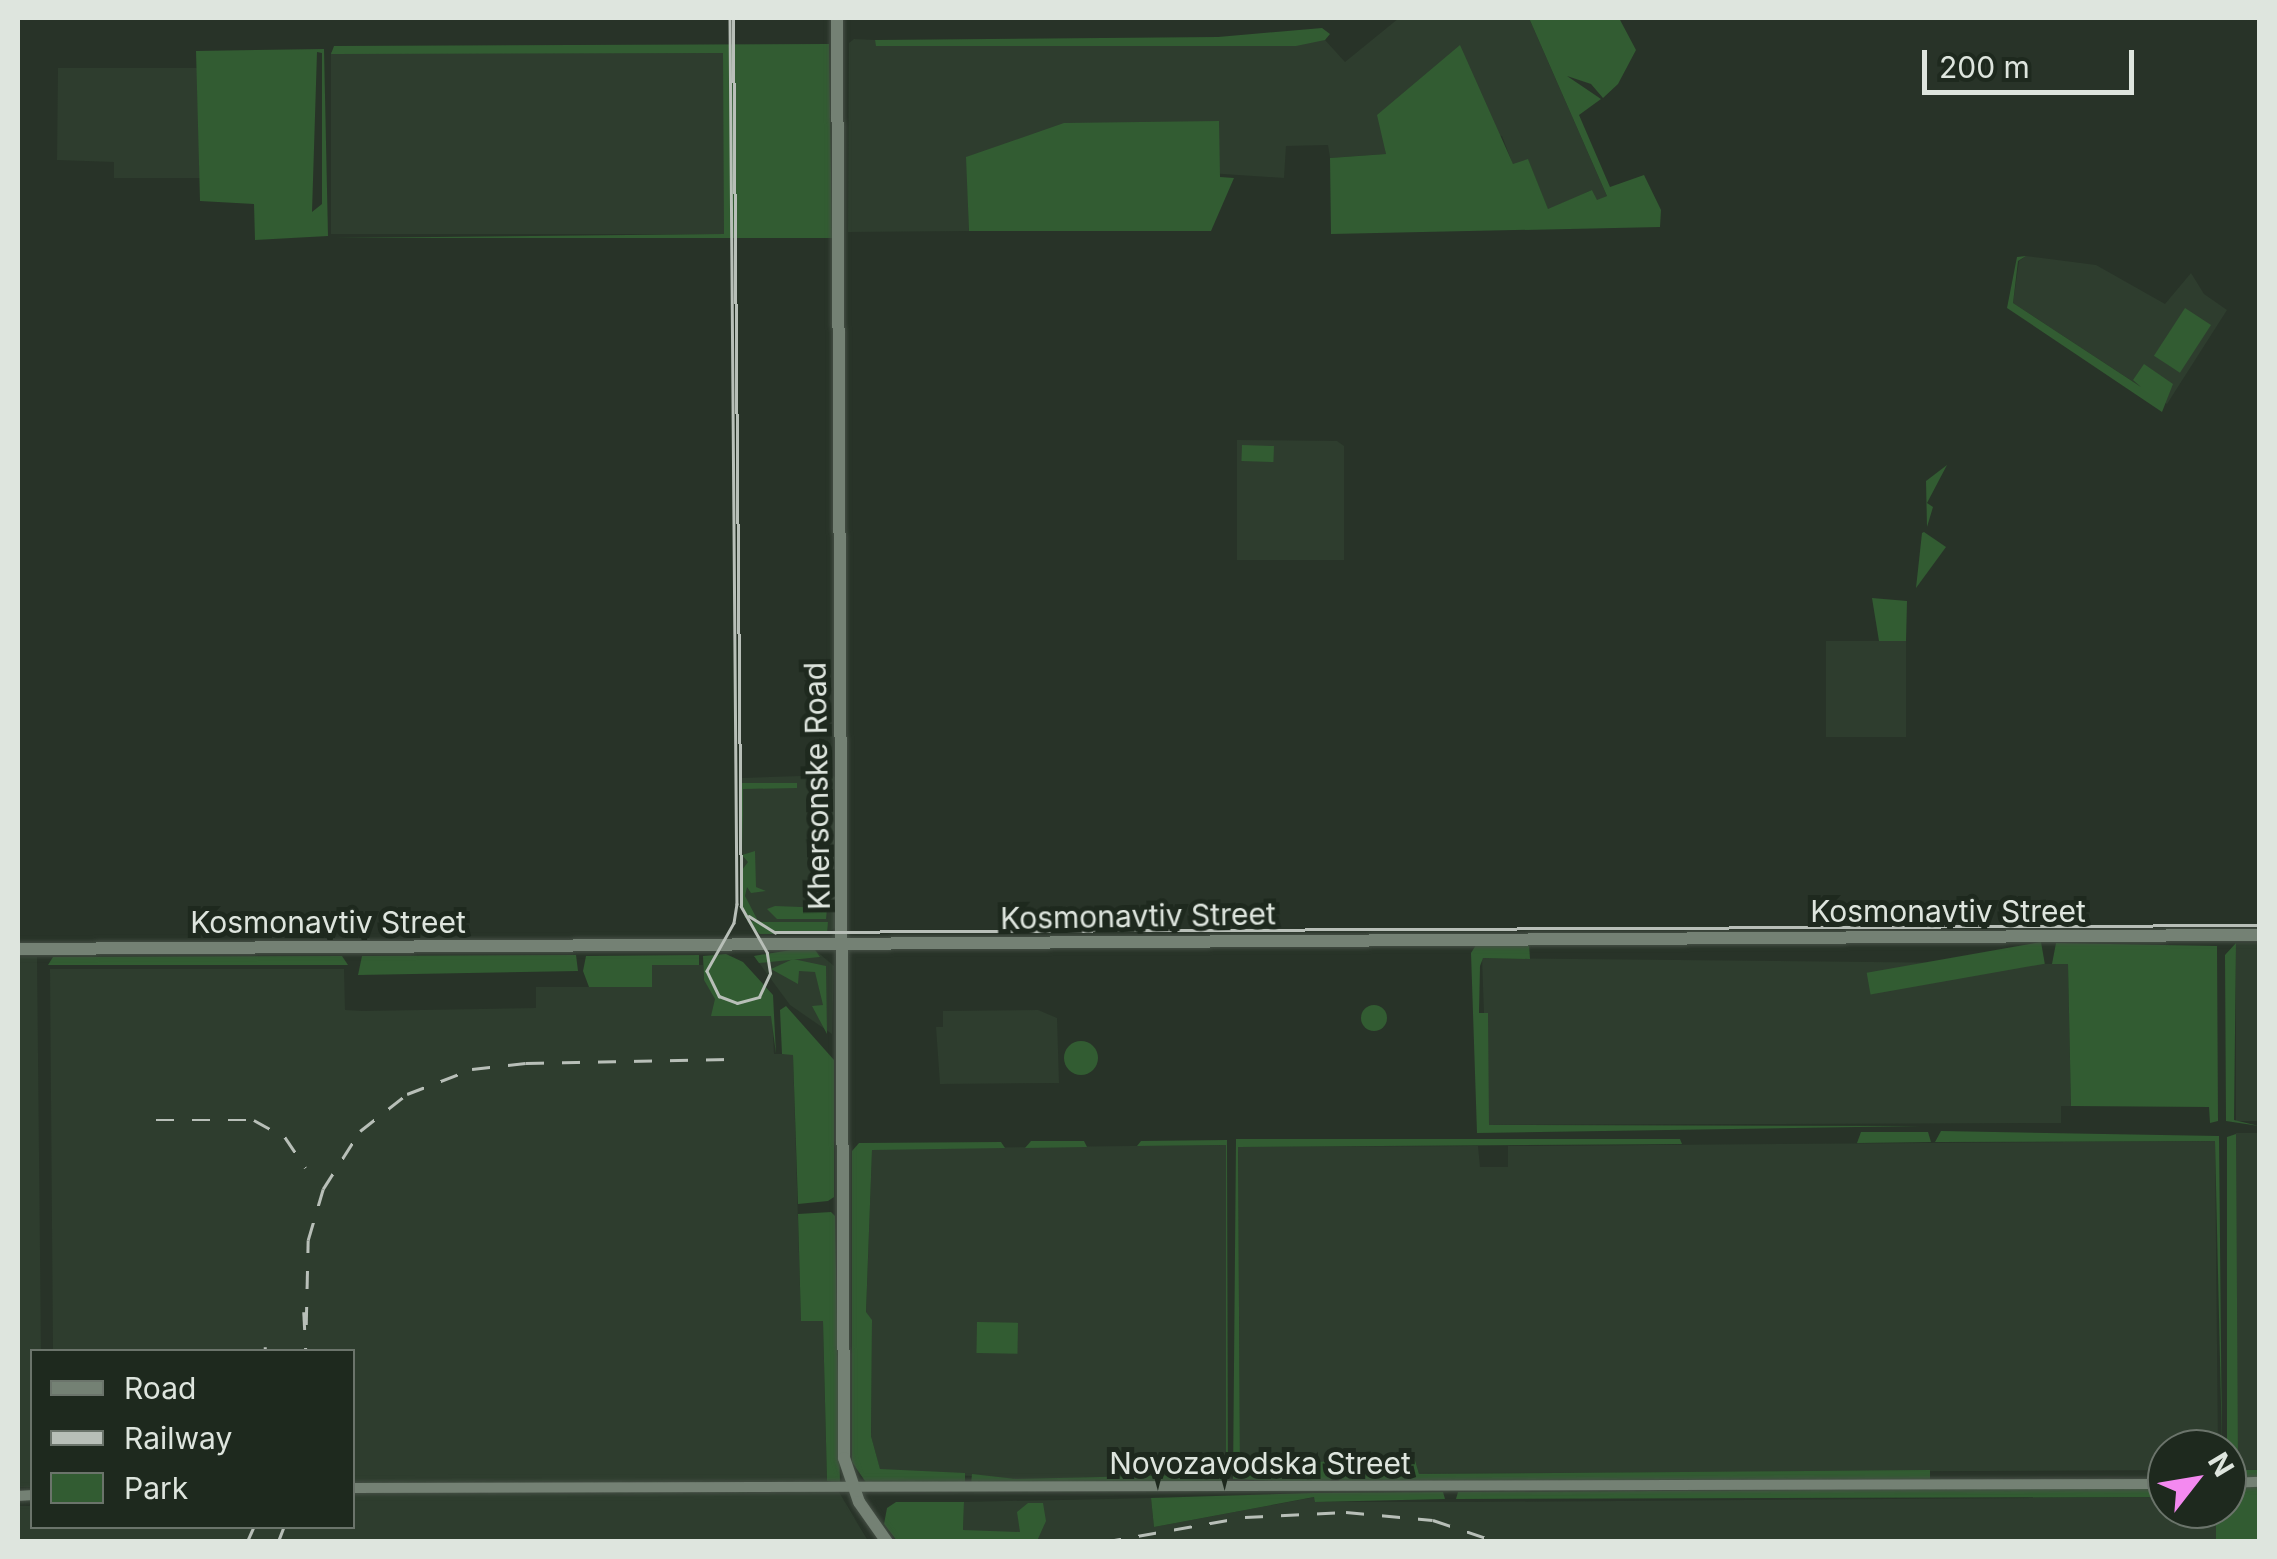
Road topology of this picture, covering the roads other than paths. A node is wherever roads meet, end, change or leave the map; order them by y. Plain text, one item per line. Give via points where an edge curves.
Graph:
1 (837, 18) edge
2 (2260, 934) edge
3 (844, 942) junction
4 (18, 949) edge
5 (2147, 1484) edge
6 (355, 1488) edge
7 (853, 1488) junction
8 (887, 1542) edge

1 - 3 main road, Khersonske Road
2 - 3 main road, Kosmonavtiv Street
3 - 4 main road, Kosmonavtiv Street
3 - 7 main road, Khersonske Road via 844,1458
5 - 7 street, Novozavodska Street
6 - 7 street, Novozavodska Street
7 - 8 main road, Khersonske Road

